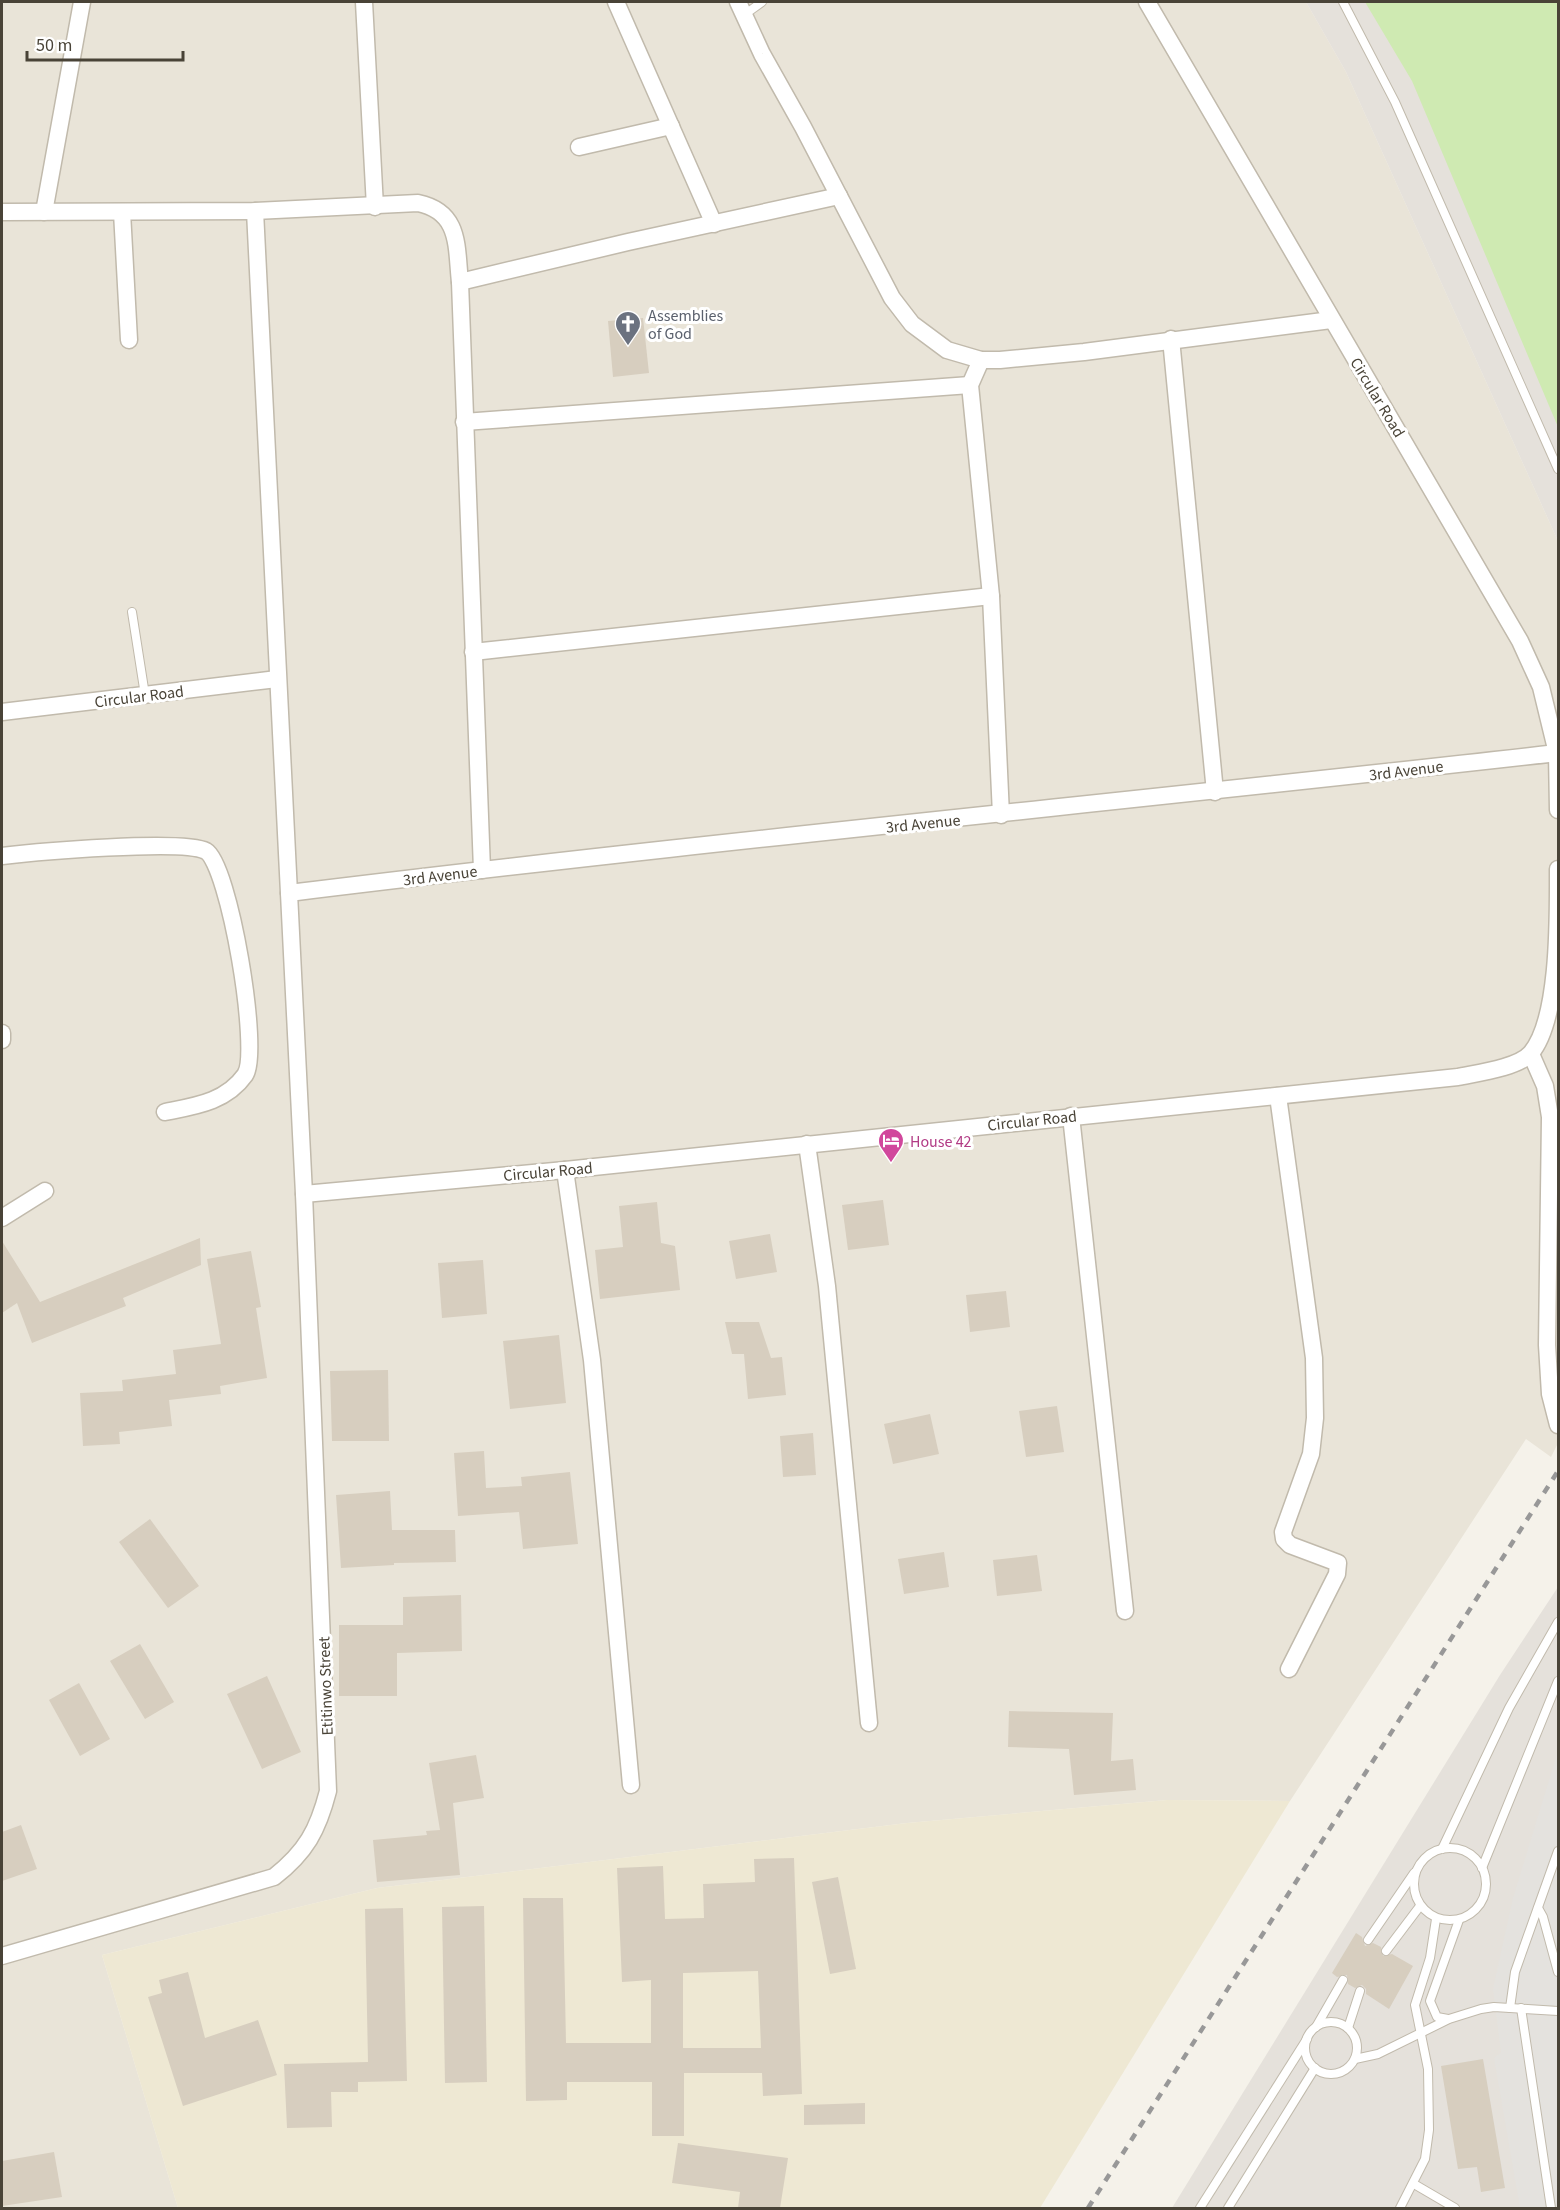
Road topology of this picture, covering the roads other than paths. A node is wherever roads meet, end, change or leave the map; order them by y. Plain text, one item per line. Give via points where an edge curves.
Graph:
1 (82, 2) edge
2 (364, 2) edge
3 (616, 2) edge
4 (762, 2) edge
5 (1147, 2) edge
6 (1342, 2) edge
7 (741, 8) edge
8 (671, 126) junction
9 (579, 147) dead end
10 (839, 196) junction
11 (375, 207) junction
12 (255, 211) junction
13 (2, 212) edge
14 (44, 212) junction
15 (122, 212) junction
16 (714, 224) junction
17 (460, 282) junction
18 (1331, 320) junction
19 (1171, 339) junction
20 (129, 340) dead end
21 (981, 360) junction
22 (970, 385) junction
23 (464, 422) junction
24 (1558, 469) edge
25 (991, 596) junction
26 (132, 612) dead end
27 (473, 652) junction
28 (277, 679) junction
29 (145, 696) junction
30 (2, 712) edge
31 (1557, 753) junction
32 (1215, 792) junction
33 (1558, 795) edge
34 (1558, 810) edge
35 (1002, 815) junction
36 (2, 856) edge
37 (1558, 869) edge
38 (482, 870) junction
39 (289, 893) junction
40 (2, 1033) edge
41 (2, 1040) edge
42 (1531, 1054) junction
43 (1278, 1096) junction
44 (165, 1112) dead end
45 (1071, 1116) junction
46 (807, 1144) junction
47 (565, 1170) junction
48 (45, 1191) dead end
49 (304, 1194) junction
50 (2, 1218) edge
51 (1558, 1425) edge
52 (1125, 1611) dead end
53 (1558, 1622) edge
54 (1288, 1669) dead end
55 (1558, 1681) edge
56 (869, 1723) dead end
57 (631, 1785) dead end
58 (1442, 1849) junction
59 (1558, 1851) edge
60 (1482, 1868) junction
61 (1416, 1870) junction
62 (1420, 1906) junction
63 (1538, 1908) junction
64 (1436, 1919) junction
65 (1459, 1920) junction
66 (1368, 1940) dead end
67 (1386, 1951) dead end
68 (2, 1956) edge
69 (1558, 1972) edge
70 (1343, 1980) dead end
71 (1360, 1991) dead end
72 (1510, 2008) junction
73 (1521, 2008) junction
74 (1558, 2012) edge
75 (1449, 2019) junction
76 (1316, 2027) junction
77 (1348, 2028) junction
78 (1419, 2032) junction
79 (1307, 2039) junction
80 (1355, 2059) junction
81 (1316, 2068) junction
82 (1414, 2184) junction
83 (1553, 2207) edge
84 (1200, 2208) edge
85 (1228, 2208) edge
86 (1400, 2208) edge
87 (1455, 2208) edge

1 - 14 street
2 - 11 street
3 - 8 street
4 - 7 lane
5 - 18 street, Circular Road
6 - 24 lane via 1395,102
7 - 10 street
8 - 9 street
8 - 16 street
10 - 16 street
10 - 21 street via 892,298 912,324 947,350
11 - 12 street
11 - 17 street via 418,204 431,206 444,215 454,231
12 - 15 street
12 - 28 street, Etitinwo Street
13 - 14 street
14 - 15 street
15 - 20 street
16 - 17 street
17 - 23 street
18 - 19 street
18 - 31 street, Circular Road via 1520,641 1541,687
19 - 21 street via 1084,352
19 - 32 street
21 - 22 street
22 - 23 street
22 - 25 street
23 - 27 street
25 - 27 street
25 - 35 street
26 - 29 lane
27 - 38 street
28 - 29 street, Circular Road
28 - 39 street, Etitinwo Street
29 - 30 street, Circular Road
31 - 32 street, 3rd Avenue
31 - 33 street, Circular Road
32 - 35 street, 3rd Avenue
33 - 34 street, Circular Road
35 - 38 street, 3rd Avenue
36 - 44 street via 136,847 195,848 211,855 233,922 249,1015 251,1055 246,1074 217,1100
37 - 42 street via 1552,997 1546,1025
38 - 39 street, 3rd Avenue
39 - 49 street, Etitinwo Street
40 - 41 street
42 - 43 street, Circular Road via 1510,1065 1458,1077
42 - 51 street via 1545,1086 1550,1117 1547,1345 1550,1394
43 - 45 street, Circular Road
43 - 54 street via 1314,1358 1315,1418 1311,1454 1283,1532 1290,1545 1338,1563 1337,1574
45 - 46 street, Circular Road
45 - 52 street
46 - 47 street, Circular Road
46 - 56 street via 827,1286
47 - 49 street, Circular Road
47 - 57 street via 592,1360
48 - 50 street
49 - 68 street, Etitinwo Street via 328,1791 321,1818 296,1860 274,1877
53 - 58 lane via 1509,1708
55 - 60 lane
58 - 60 lane via 1465,1851
58 - 61 lane via 1431,1853
59 - 63 lane
60 - 65 lane via 1486,1878 1483,1899 1478,1908
61 - 62 lane via 1414,1893
61 - 66 lane
62 - 64 lane
62 - 67 lane
63 - 69 lane via 1544,1917
63 - 72 lane via 1515,1972
64 - 65 lane
64 - 78 lane via 1430,1958 1415,2005
65 - 75 lane via 1430,2001 1437,2017
70 - 76 lane
71 - 77 lane
72 - 73 lane
72 - 75 lane via 1481,2009
73 - 74 lane
73 - 83 lane
75 - 78 lane
76 - 77 lane via 1332,2022
76 - 79 lane
77 - 80 lane via 1357,2042
78 - 80 lane via 1378,2054
78 - 82 lane via 1428,2069 1429,2130 1425,2159
79 - 81 lane via 1307,2056
79 - 84 lane
80 - 81 lane via 1334,2074
81 - 85 lane
82 - 86 lane
82 - 87 lane

